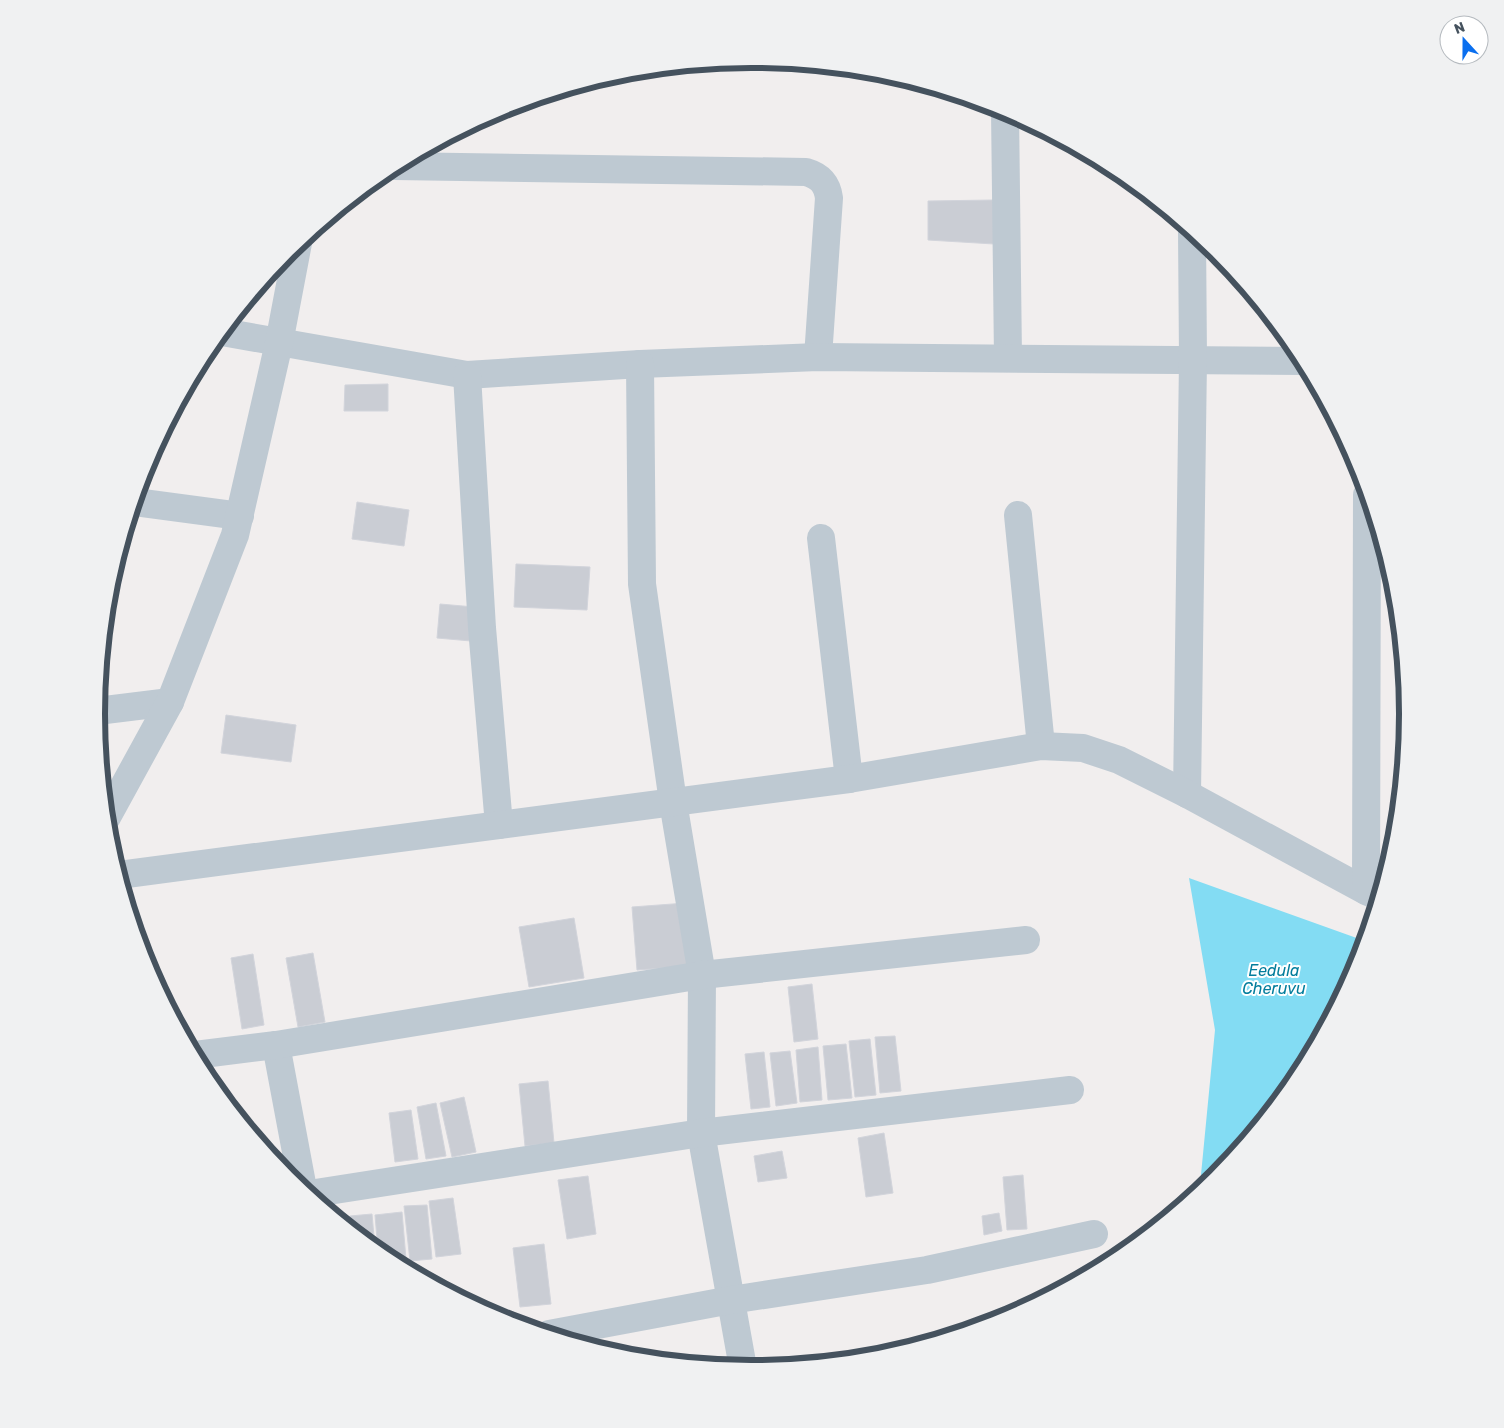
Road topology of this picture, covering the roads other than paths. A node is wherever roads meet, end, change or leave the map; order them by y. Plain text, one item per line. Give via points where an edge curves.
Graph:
1 (1005, 120) edge
2 (409, 166) edge
3 (1192, 241) edge
4 (295, 257) edge
5 (229, 333) edge
6 (279, 343) junction
7 (818, 357) junction
8 (1008, 358) junction
9 (1193, 360) junction
10 (1293, 360) edge
11 (640, 364) junction
12 (466, 375) junction
13 (141, 503) edge
14 (1018, 515) dead end
15 (240, 516) junction
16 (1373, 537) edge
17 (821, 538) dead end
18 (1375, 551) edge
19 (170, 702) junction
20 (105, 710) edge
21 (1041, 746) junction
22 (849, 779) junction
23 (1188, 794) junction
24 (674, 802) junction
25 (112, 807) edge
26 (499, 825) junction
27 (126, 874) edge
28 (1372, 893) edge
29 (1026, 940) dead end
30 (702, 975) junction
31 (276, 1045) junction
32 (202, 1054) edge
33 (1070, 1090) dead end
34 (701, 1133) junction
35 (302, 1177) edge
36 (318, 1193) edge
37 (1094, 1234) dead end
38 (731, 1300) junction
39 (563, 1331) edge
40 (742, 1360) edge

1 - 8 street
2 - 7 street via 806,172 816,175 828,189 829,198
3 - 9 street
4 - 6 street
5 - 6 street
6 - 12 street
6 - 15 street
7 - 8 street
7 - 11 street
8 - 9 street
9 - 10 street
9 - 23 street
11 - 12 street
11 - 24 street via 642,584
12 - 26 street via 482,628
13 - 15 street
14 - 21 street
15 - 19 street
16 - 18 street
17 - 22 street
18 - 28 street
19 - 20 street
19 - 25 street
21 - 22 street
21 - 23 street via 1083,748 1119,760
22 - 24 street
23 - 28 street
24 - 26 street
24 - 30 street
26 - 27 street
29 - 30 street
30 - 31 street
30 - 34 street
31 - 32 street
31 - 35 street
33 - 34 street
34 - 36 street
34 - 38 street
37 - 38 street via 927,1270
38 - 39 street
38 - 40 street

